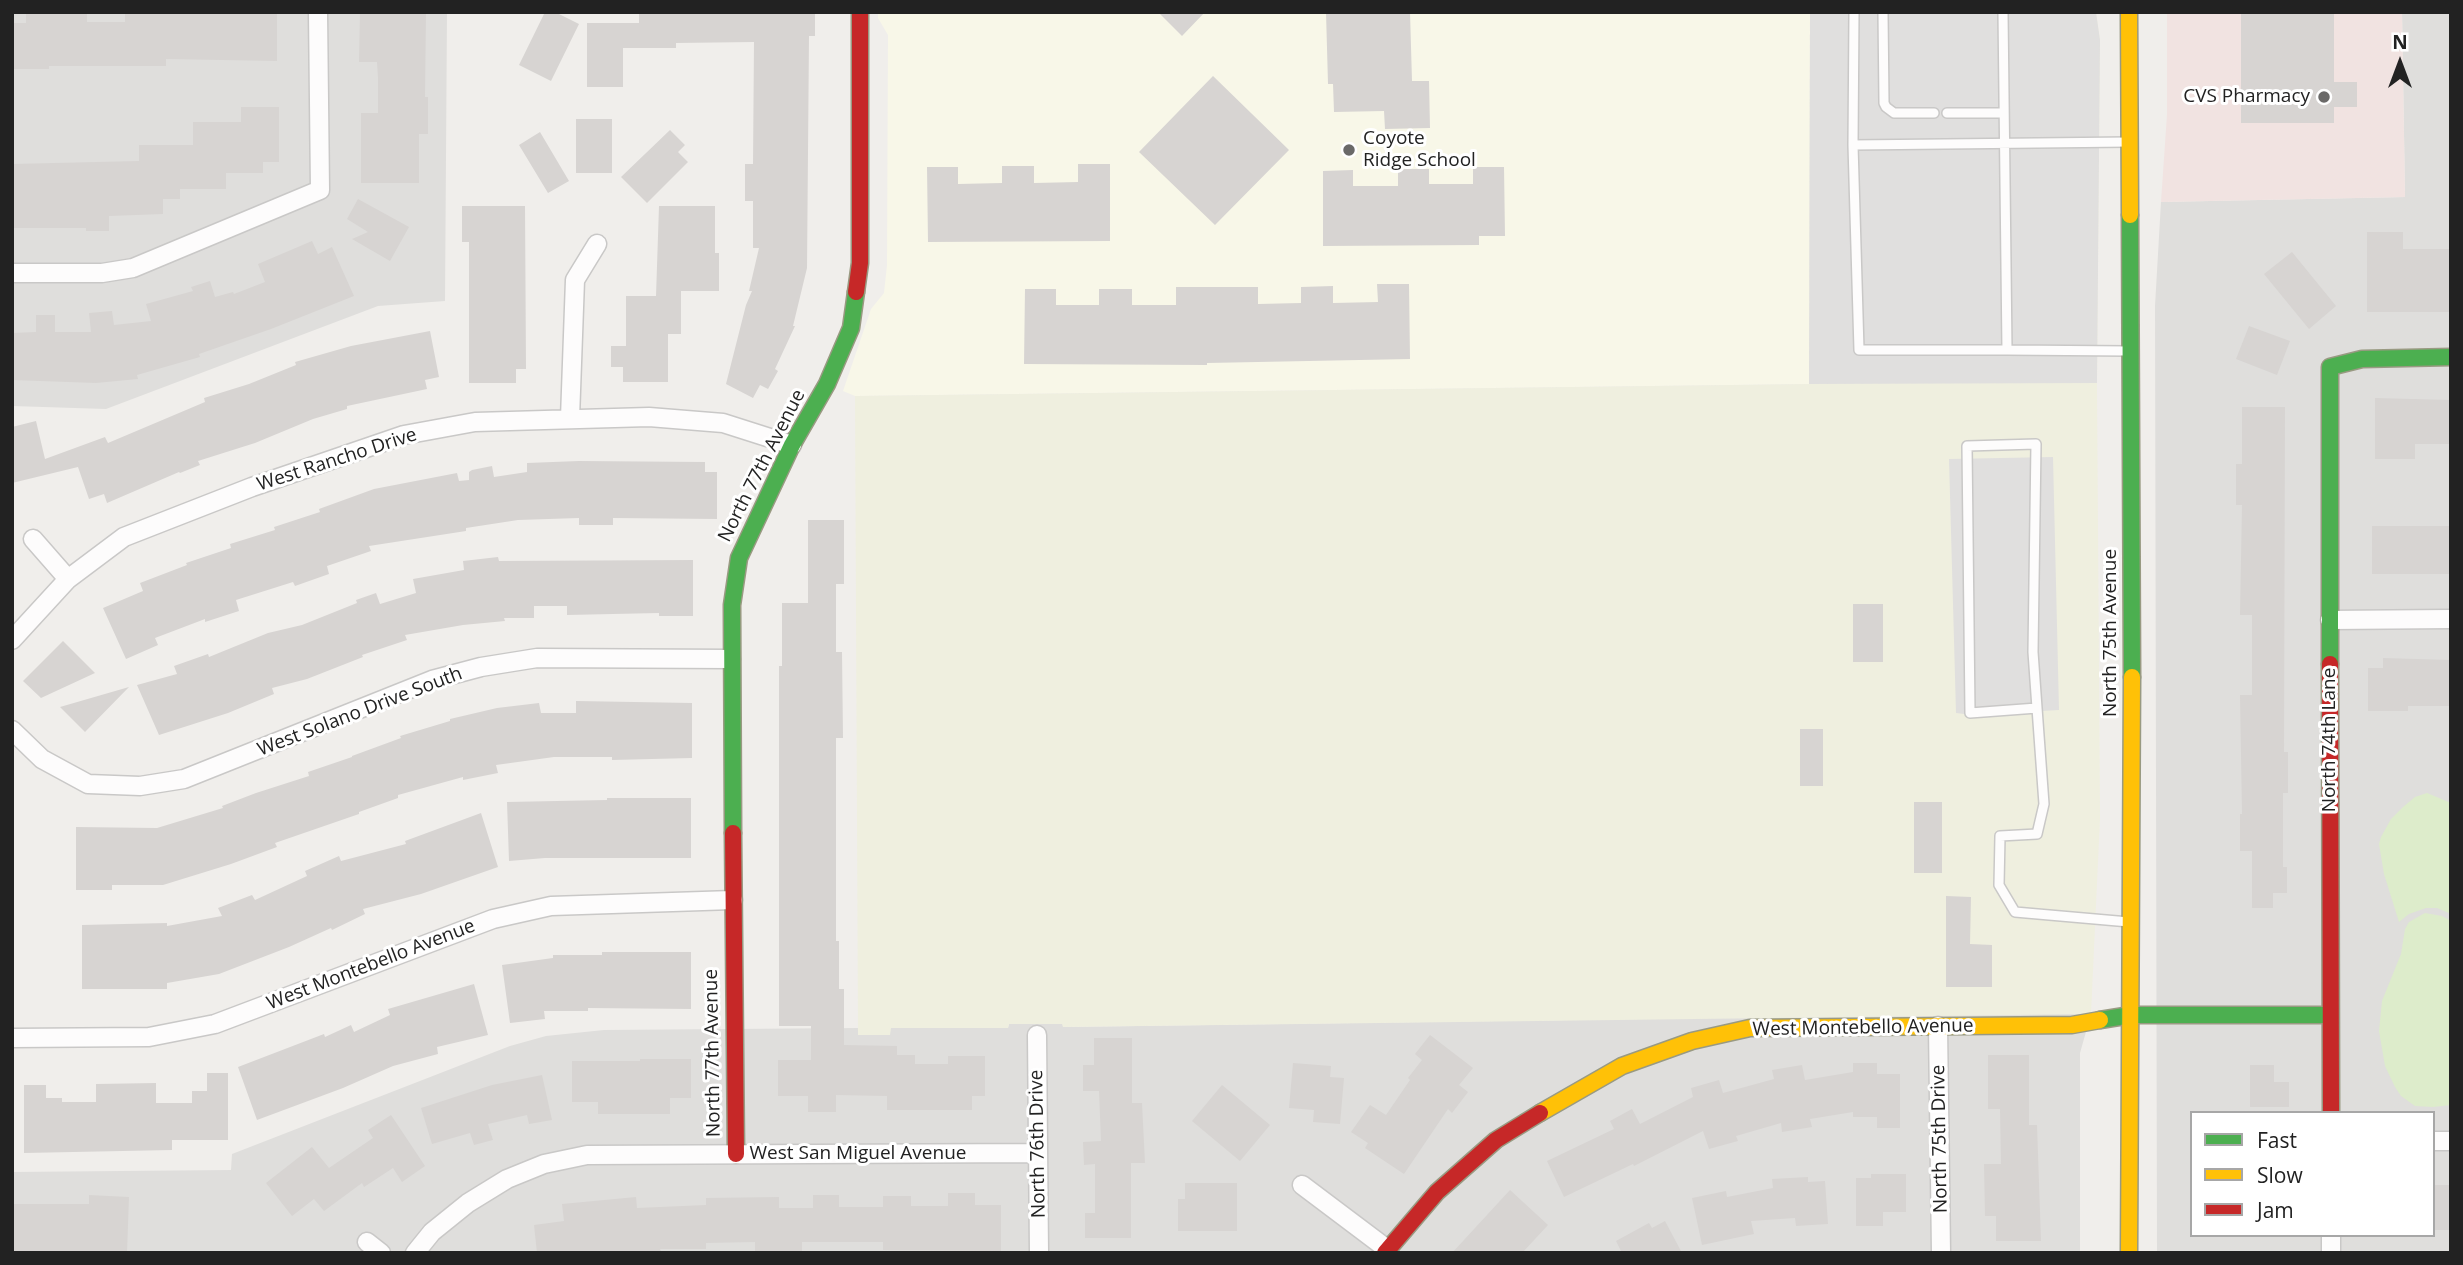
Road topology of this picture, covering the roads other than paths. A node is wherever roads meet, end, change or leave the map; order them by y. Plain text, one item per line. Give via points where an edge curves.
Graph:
1 (318, 12) edge
2 (860, 12) edge
3 (1854, 12) edge
4 (1883, 12) edge
5 (2003, 12) edge
6 (2130, 12) edge
7 (1934, 113) dead end
8 (1947, 113) dead end
9 (2004, 113) junction
10 (2131, 142) junction
11 (2005, 143) junction
12 (1853, 145) junction
13 (597, 244) dead end
14 (12, 273) edge
15 (2007, 350) junction
16 (2131, 351) junction
17 (2451, 357) edge
18 (570, 418) junction
19 (792, 445) junction
20 (33, 539) dead end
21 (68, 579) junction
22 (2451, 619) edge
23 (2330, 620) junction
24 (12, 640) edge
25 (731, 659) junction
26 (2037, 708) junction
27 (12, 730) edge
28 (733, 900) junction
29 (2131, 923) junction
30 (2131, 1015) junction
31 (2330, 1015) junction
32 (1938, 1026) junction
33 (1037, 1035) dead end
34 (12, 1038) edge
35 (2331, 1111) edge
36 (1038, 1153) junction
37 (736, 1154) junction
38 (1302, 1185) dead end
39 (1386, 1251) edge
40 (415, 1253) edge
41 (1039, 1253) edge
42 (1941, 1253) edge
43 (2129, 1253) edge

1 - 14 street via 320,190 133,268
2 - 19 street, North 77th Avenue via 860,263 851,328 827,384
3 - 12 lane
4 - 7 lane via 1886,107 1894,113
5 - 9 lane
6 - 10 street, North 75th Avenue
8 - 9 lane
9 - 11 lane
10 - 11 lane
10 - 16 street, North 75th Avenue
11 - 12 lane
11 - 15 lane
12 - 15 lane via 1859,349
13 - 18 street via 575,279
15 - 16 lane
16 - 29 street, North 75th Avenue
17 - 23 street, North 74th Lane via 2362,359 2330,367
18 - 19 street, West Rancho Drive via 649,417 723,423
18 - 21 street, West Rancho Drive via 475,422 404,435 124,537
19 - 25 street, North 77th Avenue via 739,558
20 - 21 street
21 - 24 street, West Rancho Drive
22 - 23 street
23 - 31 street, North 74th Lane
25 - 27 street, West Solano Drive South via 537,658 481,667 432,680 184,779 139,786 88,784 42,759
25 - 28 street, North 77th Avenue
26 - 26 lane via 2036,444 1967,446 1970,712
26 - 29 lane via 2044,803 2037,834 2000,836 1999,886 2015,912
28 - 34 street, West Montebello Avenue via 551,906 493,919 215,1024 149,1037
28 - 37 street, North 77th Avenue
29 - 30 street, North 75th Avenue
30 - 31 street, West Montebello Avenue
30 - 32 street, West Montebello Avenue via 2081,1024
30 - 43 street, North 75th Avenue
31 - 35 street, North 74th Lane
32 - 39 street, West Montebello Avenue via 1750,1028 1692,1041 1622,1066 1496,1140 1437,1192
32 - 42 street, North 75th Drive
33 - 36 street, North 76th Drive
36 - 37 street, West San Miguel Avenue
36 - 41 street, North 76th Drive
37 - 40 street, West San Miguel Avenue via 587,1155 544,1164 507,1179 468,1203 432,1232
38 - 39 street

